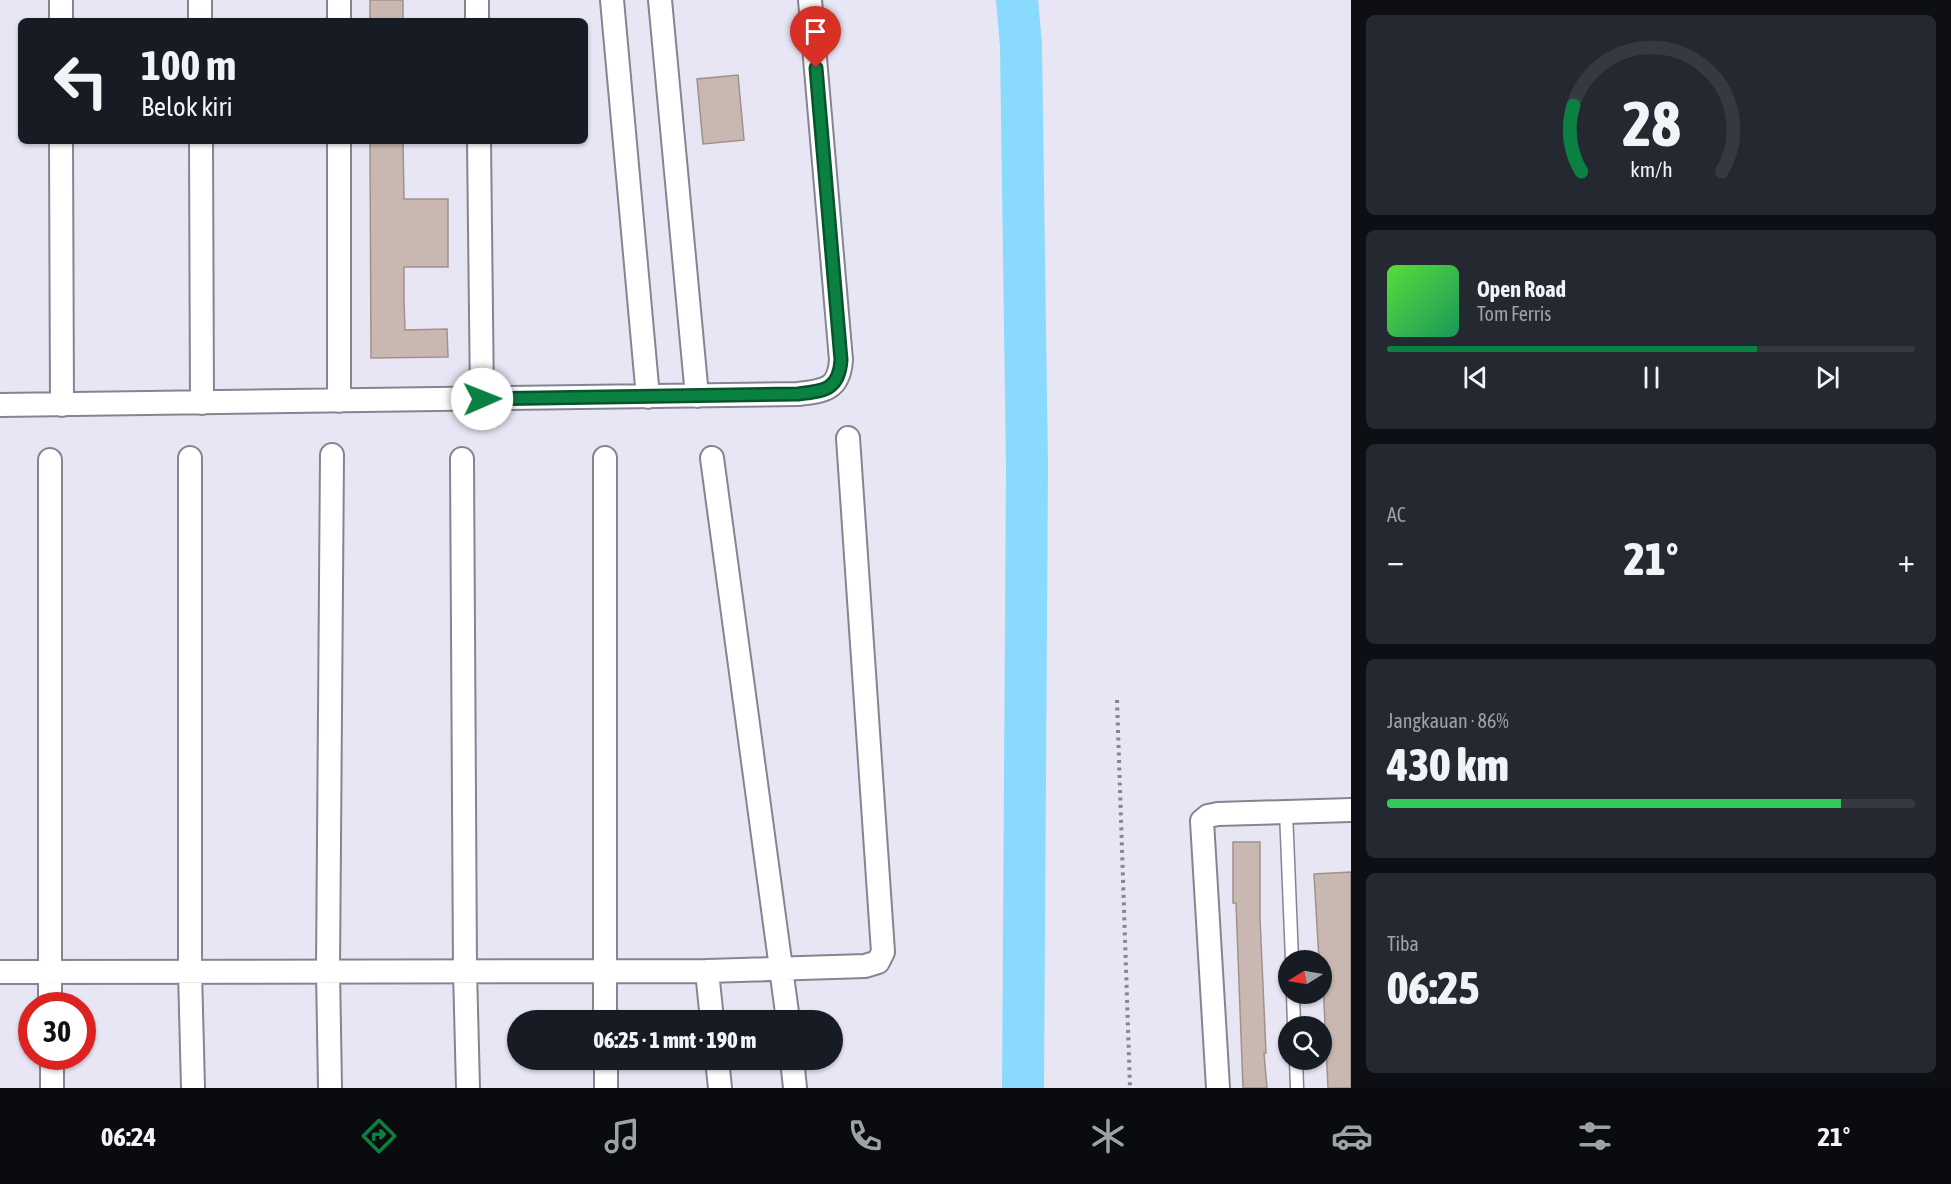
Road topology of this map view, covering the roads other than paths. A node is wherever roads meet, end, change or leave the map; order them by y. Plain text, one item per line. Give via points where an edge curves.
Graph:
1 (60, 0) edge
2 (200, 0) edge
3 (339, 0) edge
4 (477, 0) edge
5 (612, 0) edge
6 (660, 0) edge
7 (810, 0) edge
8 (61, 18) edge
9 (200, 18) edge
10 (339, 18) edge
11 (477, 18) edge
12 (61, 144) edge
13 (201, 144) edge
14 (339, 144) edge
15 (478, 144) edge
16 (698, 396) junction
17 (648, 397) junction
18 (482, 399) junction
19 (339, 401) junction
20 (202, 403) junction
21 (0, 405) edge
22 (62, 405) junction
23 (848, 438) dead end
24 (332, 455) dead end
25 (190, 458) dead end
26 (605, 458) dead end
27 (712, 458) dead end
28 (462, 459) dead end
29 (50, 460) dead end
30 (1351, 810) edge
31 (1286, 811) junction
32 (1292, 950) edge
33 (328, 970) junction
34 (465, 970) junction
35 (782, 970) junction
36 (190, 971) junction
37 (604, 971) junction
38 (707, 971) junction
39 (0, 972) edge
40 (50, 972) junction
41 (50, 992) edge
42 (605, 1010) edge
43 (711, 1010) edge
44 (787, 1010) edge
45 (52, 1070) edge
46 (606, 1070) edge
47 (718, 1070) edge
48 (793, 1070) edge
49 (1296, 1070) edge
50 (52, 1088) edge
51 (193, 1088) edge
52 (330, 1088) edge
53 (468, 1088) edge
54 (606, 1088) edge
55 (720, 1088) edge
56 (795, 1088) edge
57 (1218, 1088) edge
58 (1297, 1088) edge

1 - 8 street
2 - 9 street
3 - 10 street
4 - 11 street
5 - 17 street
6 - 16 street
7 - 16 street via 840,375 835,384 817,392
12 - 22 street
13 - 20 street
14 - 19 street
15 - 18 street
16 - 17 street
17 - 18 street
18 - 19 street
19 - 20 street
20 - 22 street
21 - 22 street
23 - 35 street via 883,952 882,959 873,965
24 - 33 street
25 - 36 street
26 - 37 street
27 - 35 street
28 - 34 street
29 - 40 street
30 - 31 street
31 - 32 lane
31 - 57 street via 1218,814 1202,821
33 - 34 street
33 - 36 street
33 - 52 street
34 - 37 street
34 - 53 street
35 - 38 street
35 - 44 street
36 - 40 street
36 - 51 street
37 - 38 street
37 - 42 street
38 - 43 street
39 - 40 street
40 - 41 street
45 - 50 street
46 - 54 street
47 - 55 street
48 - 56 street
49 - 58 lane

